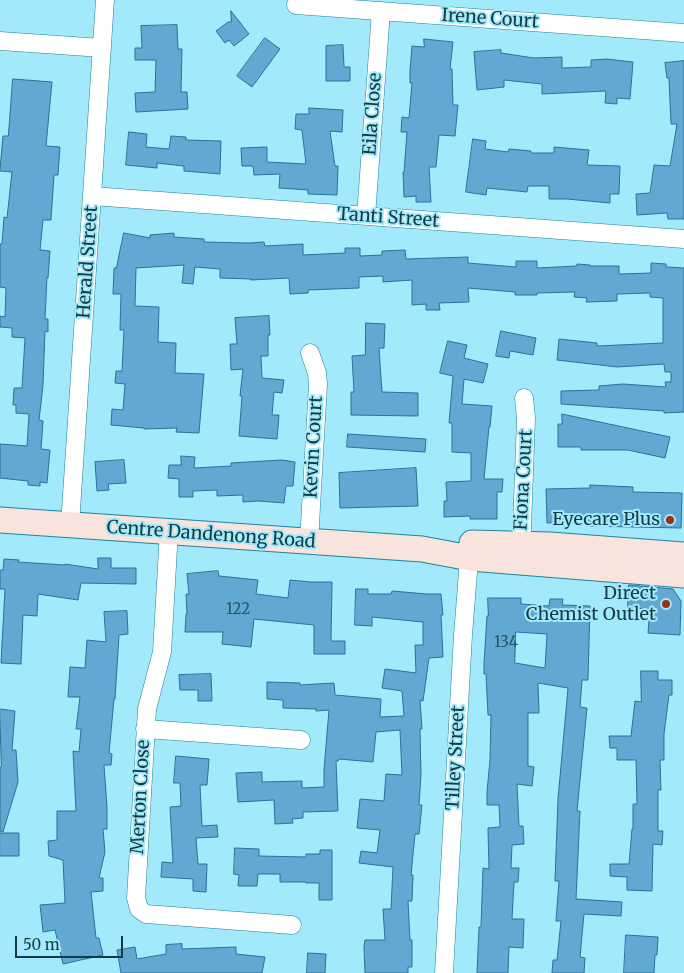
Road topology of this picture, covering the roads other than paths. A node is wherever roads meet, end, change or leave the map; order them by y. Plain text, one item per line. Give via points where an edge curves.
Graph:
1 (105, 0) edge
2 (296, 5) dead end
3 (380, 11) junction
4 (684, 33) edge
5 (0, 41) edge
6 (102, 48) junction
7 (92, 196) junction
8 (366, 216) junction
9 (684, 239) edge
10 (310, 354) dead end
11 (524, 398) dead end
12 (0, 520) edge
13 (70, 525) junction
14 (168, 532) junction
15 (309, 542) junction
16 (470, 551) junction
17 (521, 553) junction
18 (684, 555) edge
19 (684, 575) edge
20 (145, 729) junction
21 (301, 740) dead end
22 (292, 925) dead end
23 (444, 973) edge

1 - 6 street, Herald Street
2 - 3 street, Irene Court
3 - 4 street, Irene Court
3 - 8 street, Eila Close
5 - 6 street
6 - 7 street, Herald Street
7 - 8 street, Tanti Street
7 - 13 street, Herald Street
8 - 9 street, Tanti Street
10 - 15 street, Kevin Court via 318,384
11 - 17 street, Fiona Court
12 - 13 main road, Centre Dandenong Road
13 - 14 main road, Centre Dandenong Road
14 - 15 main road, Centre Dandenong Road
14 - 20 street, Merton Close via 162,652 147,708
15 - 16 main road, Centre Dandenong Road
16 - 17 main road, Centre Dandenong Road
16 - 23 street, Tilley Street
17 - 18 main road, Centre Dandenong Road
17 - 19 main road, Centre Dandenong Road
20 - 21 street
20 - 22 street, Merton Close via 136,898 139,909 146,914

